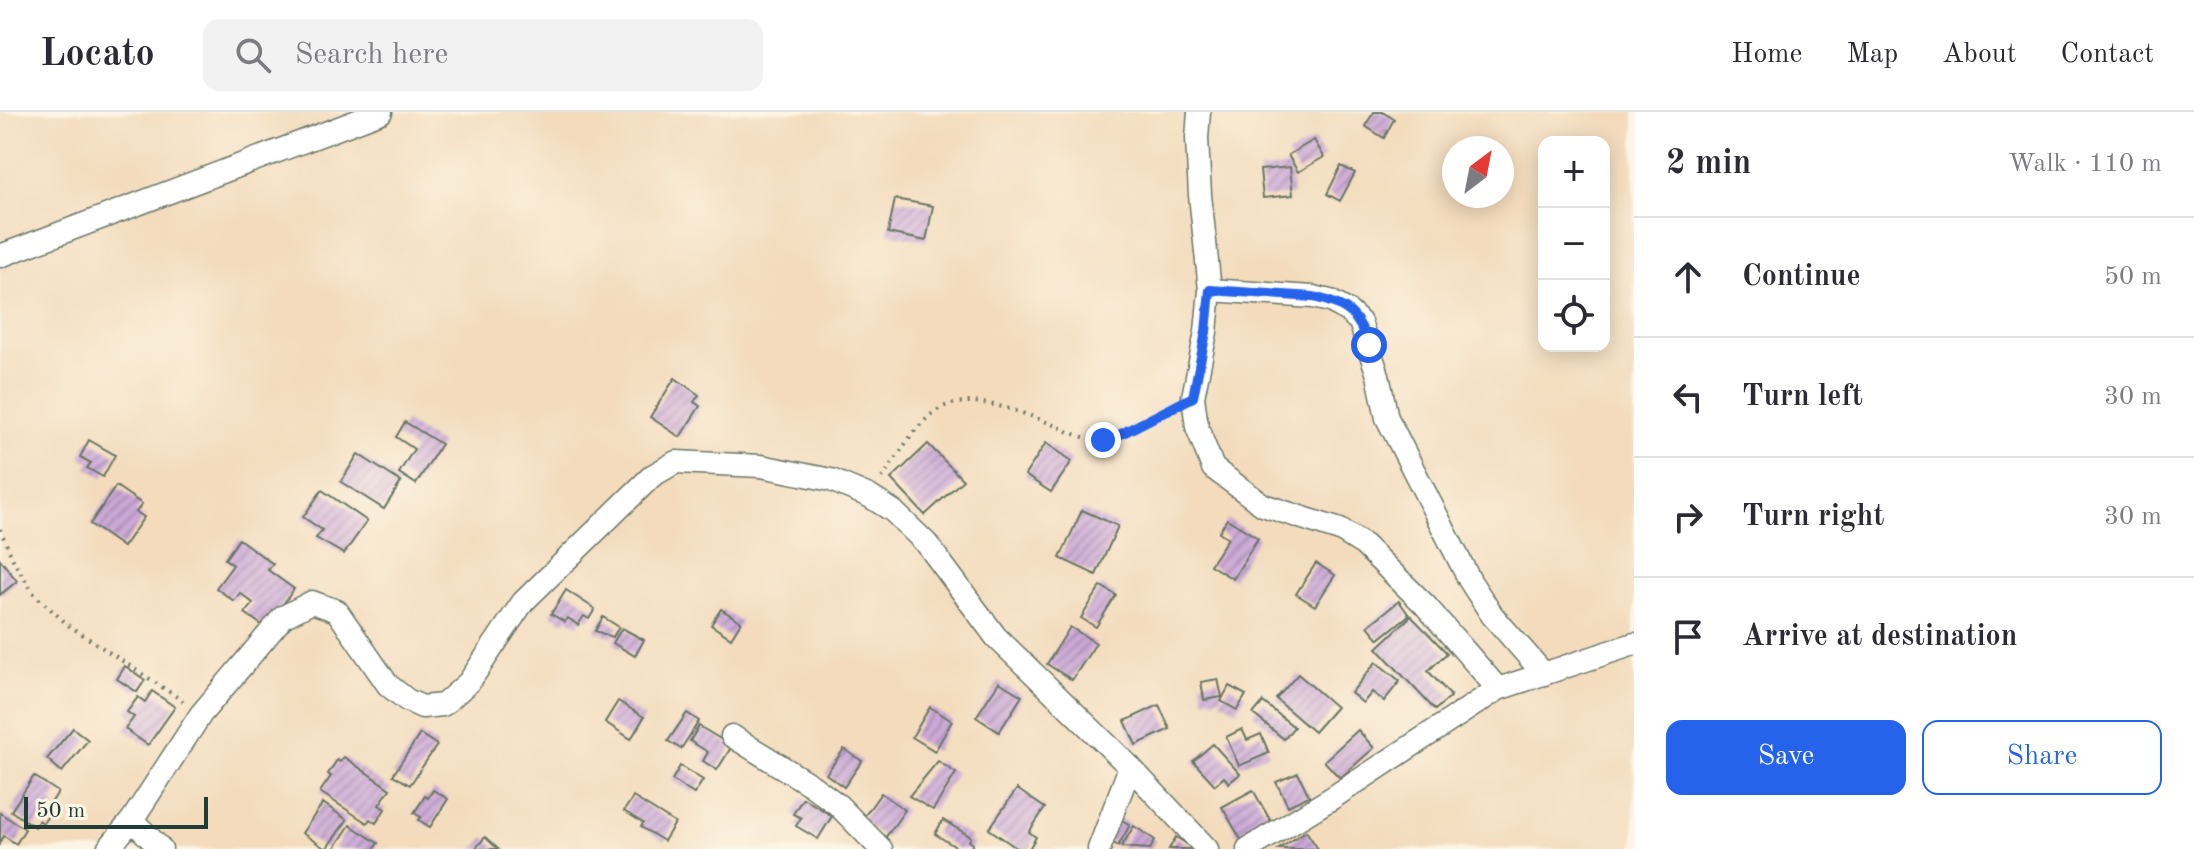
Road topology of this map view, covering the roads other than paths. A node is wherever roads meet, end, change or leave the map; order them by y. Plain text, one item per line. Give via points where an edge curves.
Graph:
1 (381, 112) edge
2 (1199, 112) edge
3 (0, 256) edge
4 (1210, 290) junction
5 (1634, 644) edge
6 (1544, 674) junction
7 (1498, 689) junction
8 (732, 736) dead end
9 (1130, 767) junction
10 (132, 820) junction
11 (871, 845) edge
12 (108, 849) edge
13 (161, 849) edge
14 (1099, 849) edge
15 (1207, 849) edge
16 (1248, 849) edge

1 - 3 street
2 - 4 street via 1199,181
4 - 6 street via 1313,297 1339,306 1360,322 1387,418 1470,581
4 - 7 street via 1193,397 1197,427 1213,468 1263,505 1340,530 1364,545
5 - 6 street
6 - 7 street
7 - 16 street
8 - 11 street via 838,805
9 - 10 street via 996,637 927,544 893,511 831,480 761,466 676,462 652,476 546,576 469,682 443,705 422,707 388,685 337,611 312,602 283,617 201,714
9 - 14 street
9 - 15 street
10 - 12 street
10 - 13 street

